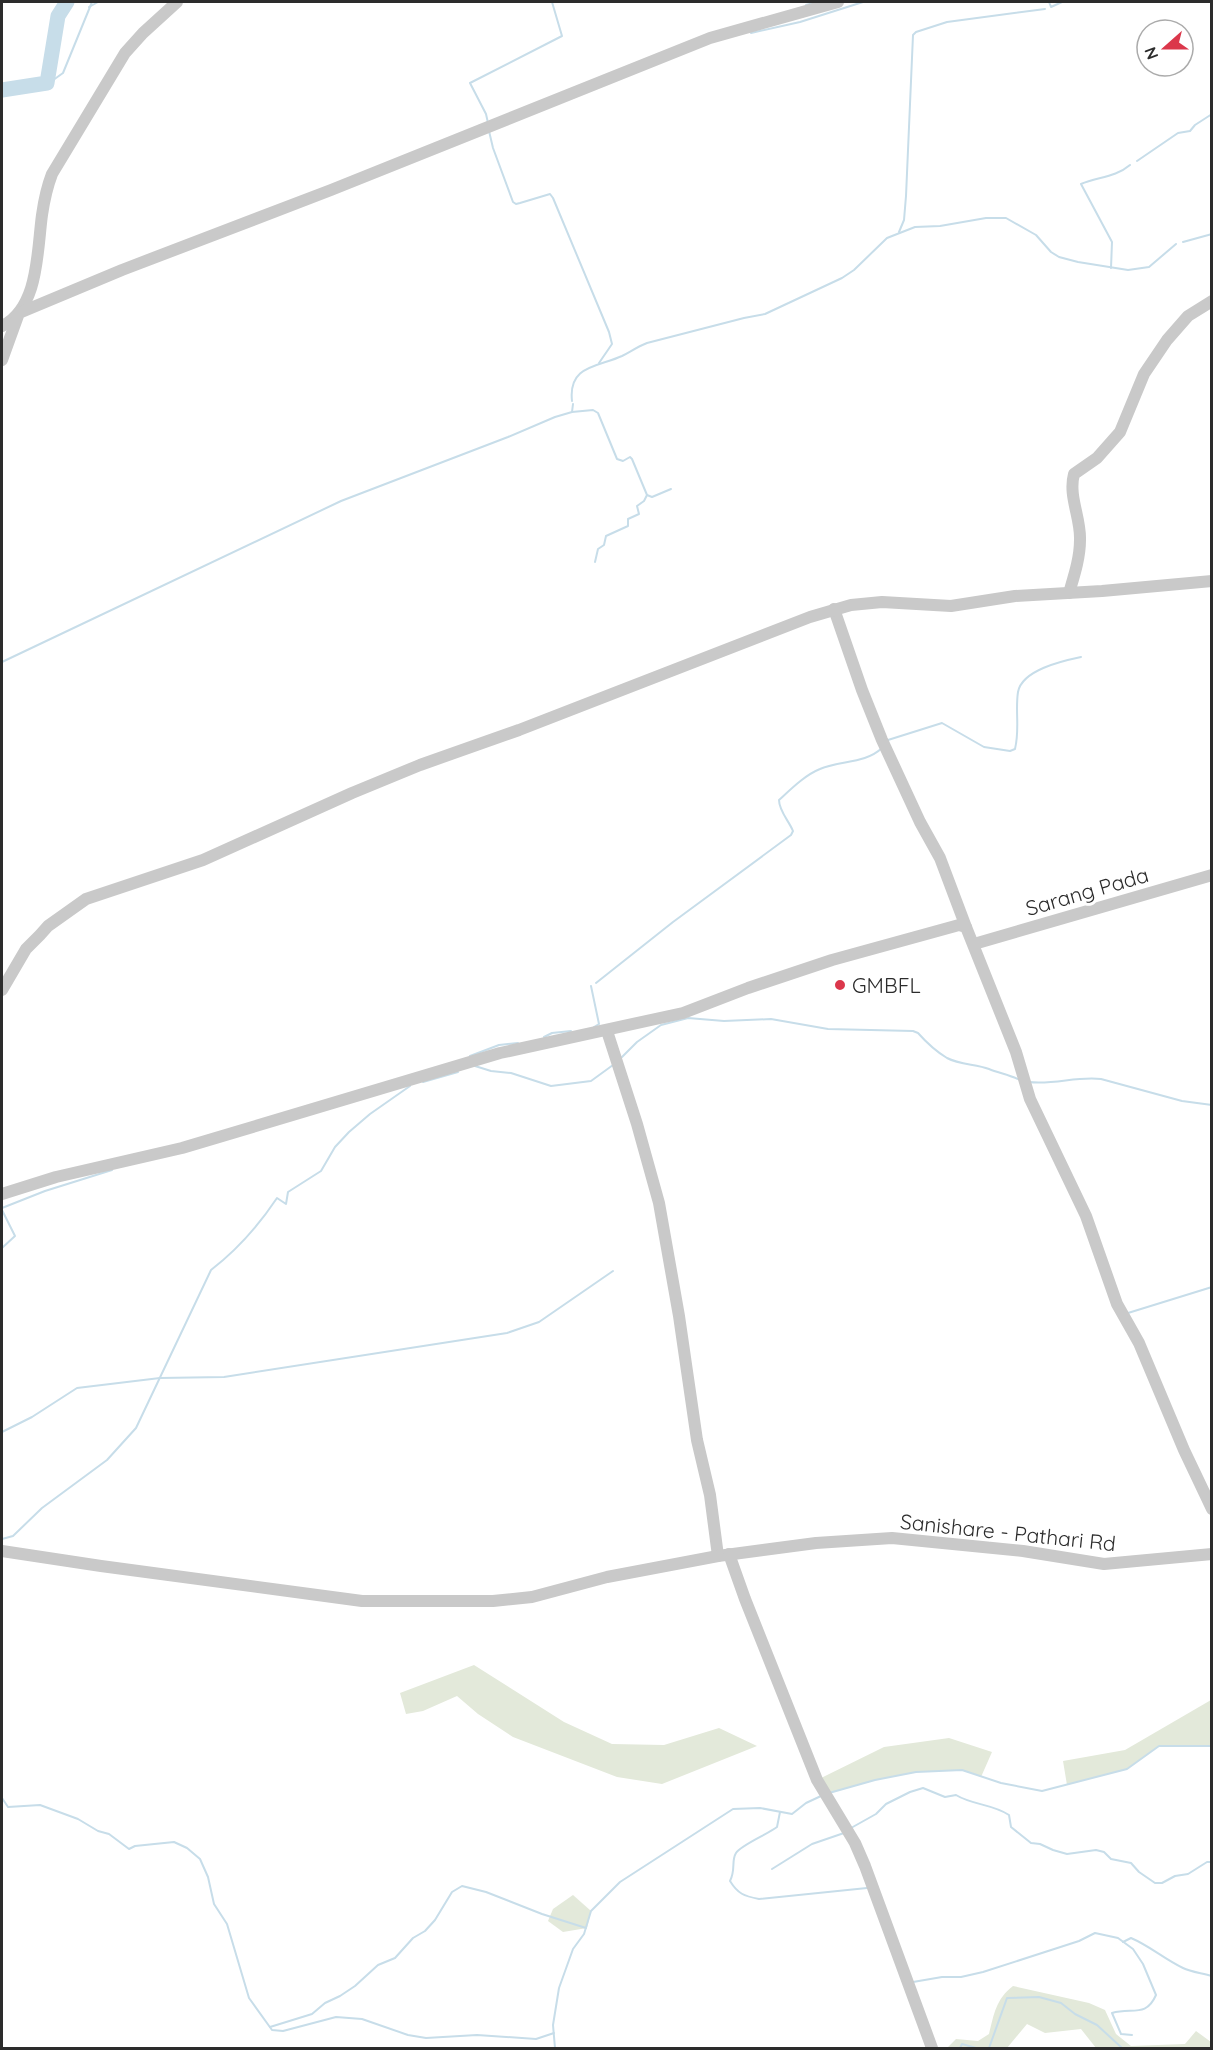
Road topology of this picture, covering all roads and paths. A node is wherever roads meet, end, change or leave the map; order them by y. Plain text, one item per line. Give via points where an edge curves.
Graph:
1 (177, 2) edge
2 (838, 2) edge
3 (1212, 301) edge
4 (19, 313) junction
5 (2, 326) edge
6 (2, 360) edge
7 (1212, 581) edge
8 (1069, 593) junction
9 (834, 609) junction
10 (1212, 875) edge
11 (966, 927) junction
12 (974, 944) junction
13 (2, 990) edge
14 (607, 1031) junction
15 (2, 1194) edge
16 (1212, 1509) edge
17 (2, 1551) edge
18 (1212, 1554) edge
19 (723, 1555) junction
20 (933, 2049) edge

1 - 4 street via 125,53 52,174 35,269
2 - 4 street via 710,38
3 - 8 street via 1188,316 1167,340 1144,374 1120,432 1097,458 1074,474 1072,493 1080,541
4 - 5 street
4 - 6 street
7 - 8 street
8 - 9 street via 951,606 882,602
9 - 11 street via 882,740 940,858
9 - 13 street via 420,765 203,860 86,899 48,926 26,949
10 - 12 street, Sarang Pada
11 - 12 street
11 - 14 street via 959,925 832,960 682,1013
12 - 16 street via 1030,1099 1086,1216 1117,1304 1139,1343
14 - 15 street via 500,1053 182,1148 56,1177
14 - 19 street via 638,1124 658,1203 697,1440
17 - 19 street, Sanishare - Pathari Rd via 362,1601 532,1598 607,1577
18 - 19 street, Sanishare - Pathari Rd via 1104,1564 1023,1551 892,1539 816,1543
19 - 20 street via 745,1599 817,1780 866,1866

